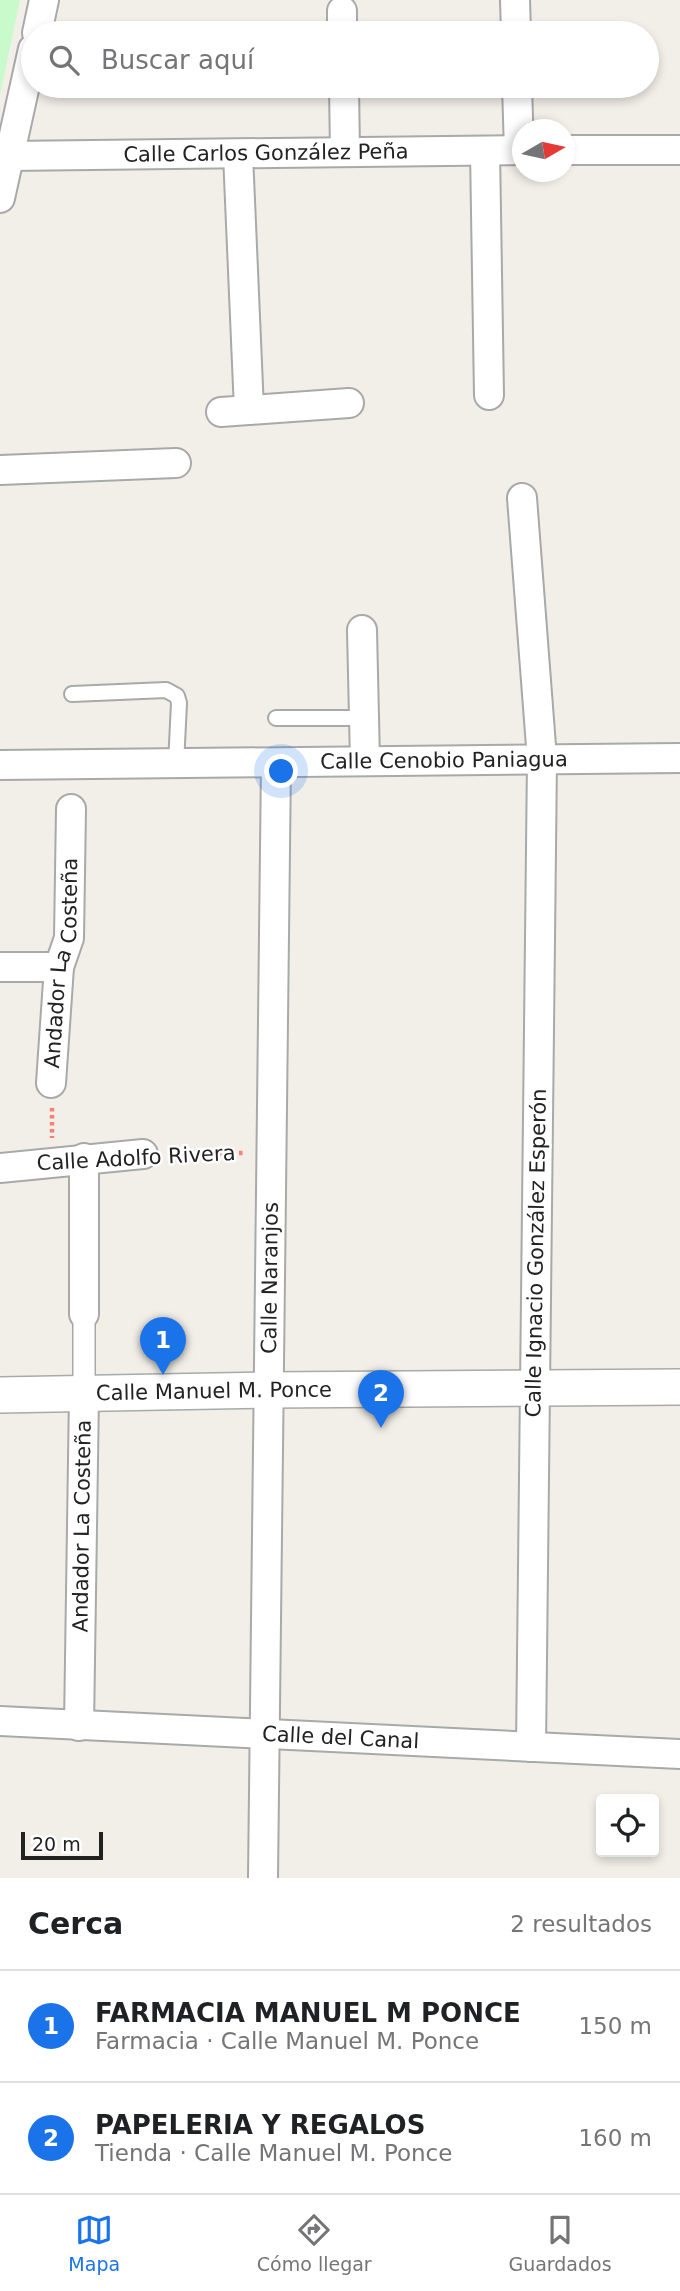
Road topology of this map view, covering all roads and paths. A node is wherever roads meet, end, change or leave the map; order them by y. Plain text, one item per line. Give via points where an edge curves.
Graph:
1 (44, 0) edge
2 (515, 0) edge
3 (40, 21) edge
4 (516, 21) edge
5 (22, 98) edge
6 (344, 98) edge
7 (518, 98) edge
8 (519, 119) edge
9 (512, 150) edge
10 (575, 150) edge
11 (680, 150) edge
12 (485, 151) junction
13 (345, 152) junction
14 (238, 154) junction
15 (9, 156) junction
16 (0, 198) edge
17 (489, 395) dead end
18 (349, 403) dead end
19 (249, 411) junction
20 (220, 412) dead end
21 (176, 463) dead end
22 (0, 470) edge
23 (523, 498) dead end
24 (362, 629) dead end
25 (72, 694) dead end
26 (276, 718) dead end
27 (365, 718) junction
28 (680, 758) edge
29 (541, 759) junction
30 (365, 761) junction
31 (276, 763) junction
32 (176, 764) junction
33 (0, 765) edge
34 (71, 809) dead end
35 (0, 967) edge
36 (59, 967) junction
37 (51, 1083) joint
38 (272, 1152) junction
39 (144, 1154) joint
40 (84, 1158) junction
41 (53, 1161) junction
42 (0, 1168) edge
43 (84, 1314) joint
44 (680, 1387) edge
45 (535, 1388) junction
46 (270, 1390) junction
47 (84, 1394) junction
48 (0, 1395) edge
49 (0, 1721) edge
50 (79, 1726) junction
51 (263, 1735) junction
52 (531, 1747) junction
53 (680, 1754) edge
54 (263, 1878) edge

1 - 3 street
2 - 4 street
5 - 15 street
6 - 13 street
7 - 8 street
9 - 12 street, Calle Carlos González Peña
10 - 11 street
12 - 13 street, Calle Carlos González Peña
12 - 17 street
13 - 14 street, Calle Carlos González Peña
14 - 15 street, Calle Carlos González Peña
14 - 19 street
15 - 16 street
18 - 19 street
19 - 20 street
21 - 22 street
23 - 29 street, Calle Ignacio González Esperón
24 - 27 street
25 - 32 lane via 172,692 179,703
26 - 27 lane
27 - 30 street
28 - 29 street, Calle Cenobio Paniagua
29 - 30 street, Calle Cenobio Paniagua
29 - 45 street, Calle Ignacio González Esperón
30 - 31 street, Calle Cenobio Paniagua
31 - 32 street, Calle Cenobio Paniagua
31 - 38 street, Calle Naranjos
32 - 33 street, Calle Cenobio Paniagua
34 - 36 street, Andador La Costeña via 69,938
35 - 36 street
36 - 37 street, Andador La Costeña
37 - 41 path, Andador La Costeña
38 - 39 path, Calle Adolfo Rivera
38 - 46 street, Calle Naranjos
39 - 40 street, Calle Adolfo Rivera
40 - 41 street, Calle Adolfo Rivera
40 - 43 street, Andador La Costeña
41 - 42 street, Calle Adolfo Rivera
43 - 47 street, Andador La Costeña
44 - 45 street, Calle Manuel M. Ponce
45 - 46 street, Calle Manuel M. Ponce
45 - 52 street, Calle Ignacio González Esperón
46 - 47 street, Calle Manuel M. Ponce
46 - 51 street, Calle Naranjos
47 - 48 street, Calle Manuel M. Ponce
47 - 50 street, Andador La Costeña
49 - 50 street, Calle del Canal
50 - 51 street, Calle del Canal
51 - 52 street, Calle del Canal
51 - 54 street, Calle Naranjos
52 - 53 street, Calle del Canal

